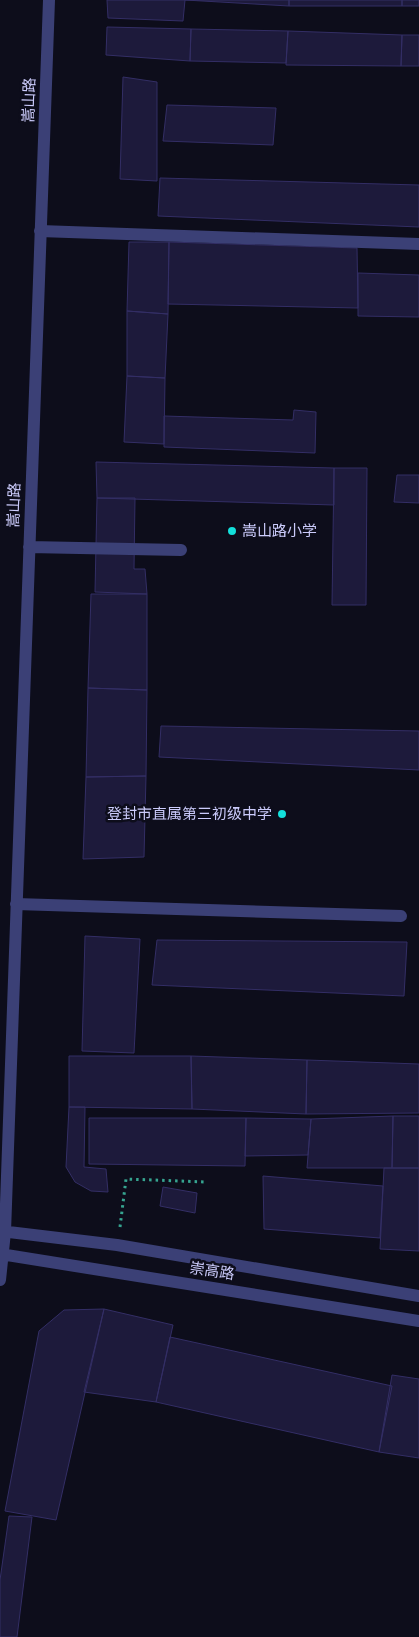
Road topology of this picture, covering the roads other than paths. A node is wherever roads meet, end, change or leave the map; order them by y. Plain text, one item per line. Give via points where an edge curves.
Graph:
1 (49, 0) edge
2 (40, 231) junction
3 (419, 244) edge
4 (29, 547) junction
5 (181, 550) dead end
6 (16, 904) junction
7 (401, 916) dead end
8 (5, 1096) edge
9 (3, 1231) edge
10 (2, 1254) edge
11 (0, 1280) edge
12 (419, 1296) edge
13 (419, 1321) edge

1 - 2 street, 嵩山路
2 - 3 street
2 - 4 street, 嵩山路
4 - 5 street
4 - 6 street, 嵩山路
6 - 7 street
6 - 8 street, 嵩山路
8 - 9 street, 嵩山路
9 - 10 street, 嵩山路
9 - 12 street, 崇高路 via 118,1245
10 - 11 street, 嵩山路
10 - 13 street, 崇高路

